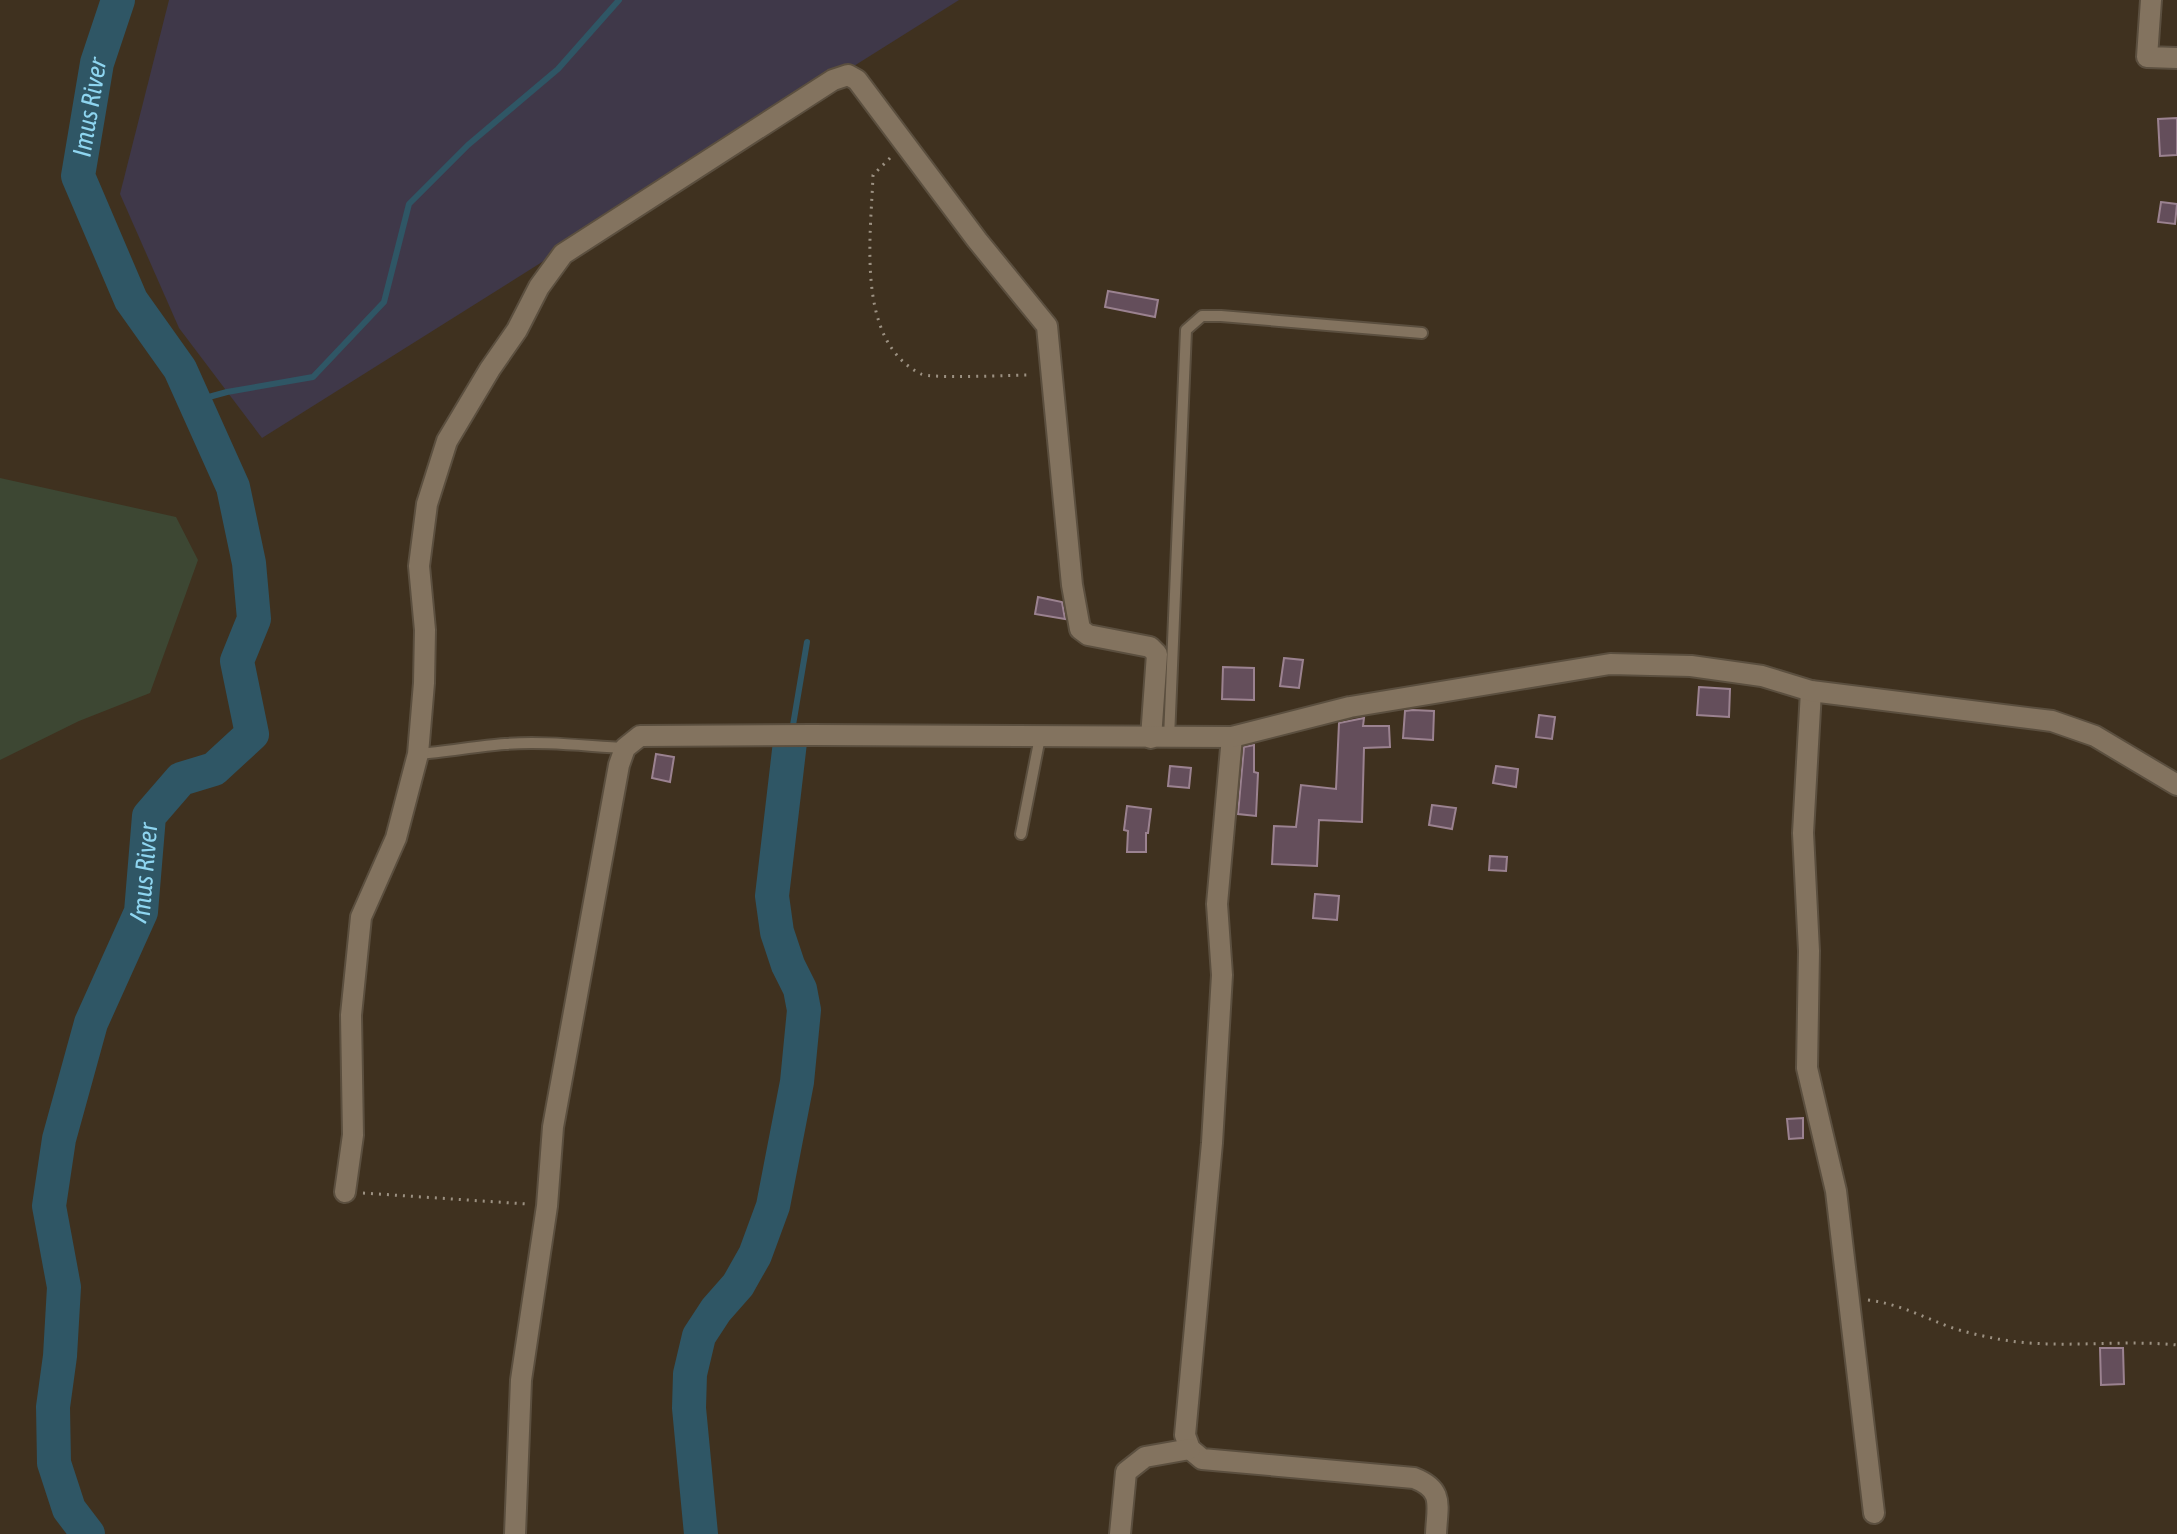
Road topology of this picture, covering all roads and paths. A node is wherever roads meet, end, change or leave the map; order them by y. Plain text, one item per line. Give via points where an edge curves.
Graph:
1 (2151, 0) edge
2 (2177, 58) edge
3 (904, 142) junction
4 (1422, 333) dead end
5 (1052, 374) junction
6 (1811, 691) junction
7 (1040, 737) junction
8 (1232, 737) junction
9 (1160, 738) junction
10 (625, 748) junction
11 (418, 754) junction
12 (2177, 785) edge
13 (1021, 834) dead end
14 (345, 1192) joint
15 (547, 1206) junction
16 (1850, 1300) junction
17 (2177, 1345) edge
18 (1190, 1449) junction
19 (1874, 1513) dead end
20 (515, 1534) edge
21 (1120, 1534) edge
22 (1436, 1534) edge

1 - 2 street via 2147,57
3 - 5 street via 1047,326
3 - 5 path via 873,175 870,262 875,313 894,354 923,376
3 - 11 street via 848,75 563,254 447,441 427,504 419,566 425,630
4 - 9 lane via 1221,316 1202,316 1186,330
5 - 9 street via 1080,629 1150,647 1157,654
6 - 8 street via 1762,676 1691,666 1610,664 1350,707
6 - 12 street via 2052,721 2095,736
6 - 16 street via 1803,833 1807,1068 1836,1191
7 - 9 street
7 - 10 street via 640,736
7 - 13 lane
8 - 9 street
8 - 18 street via 1217,904 1222,975 1212,1143 1185,1435
10 - 11 lane via 505,744
10 - 15 street via 553,1127
11 - 14 street via 396,838 361,917 351,1015 353,1135
14 - 15 path
15 - 20 street via 521,1380
16 - 17 path via 1885,1302 1999,1339 2055,1345
16 - 19 street
18 - 21 street via 1145,1457 1126,1472
18 - 22 street via 1202,1459 1414,1478 1429,1484 1438,1496

